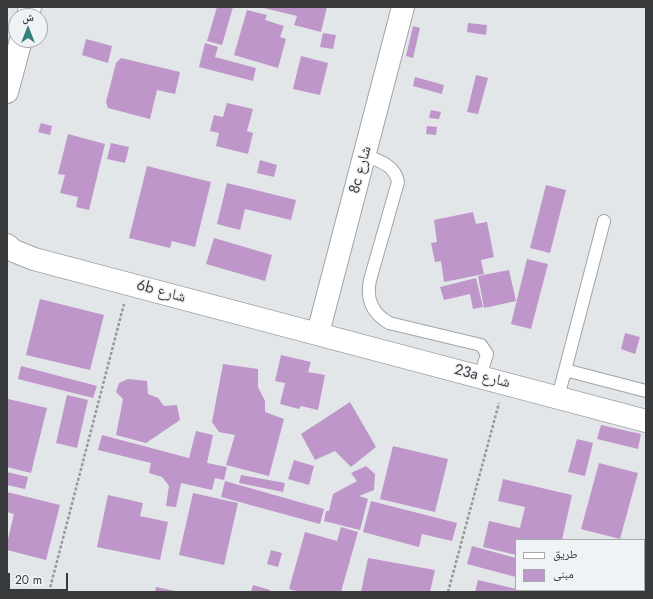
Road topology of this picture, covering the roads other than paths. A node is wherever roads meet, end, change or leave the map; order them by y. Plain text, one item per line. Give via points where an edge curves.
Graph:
1 (403, 7) edge
2 (19, 48) edge
3 (7, 92) edge
4 (364, 155) junction
5 (604, 221) dead end
6 (7, 245) edge
7 (318, 333) junction
8 (566, 370) junction
9 (480, 377) junction
10 (646, 391) edge
11 (558, 397) junction
12 (646, 421) edge

1 - 4 street, 8c شارع
2 - 3 street
4 - 7 street, 8c شارع
4 - 9 lane via 392,168 398,182 368,290 373,310 389,323 481,345 487,354
5 - 8 lane
6 - 7 street, 6b شارع via 14,251 34,259
7 - 9 street, 23a شارع
8 - 10 lane
8 - 11 lane
9 - 11 street, 23a شارع
11 - 12 street, 23a شارع

